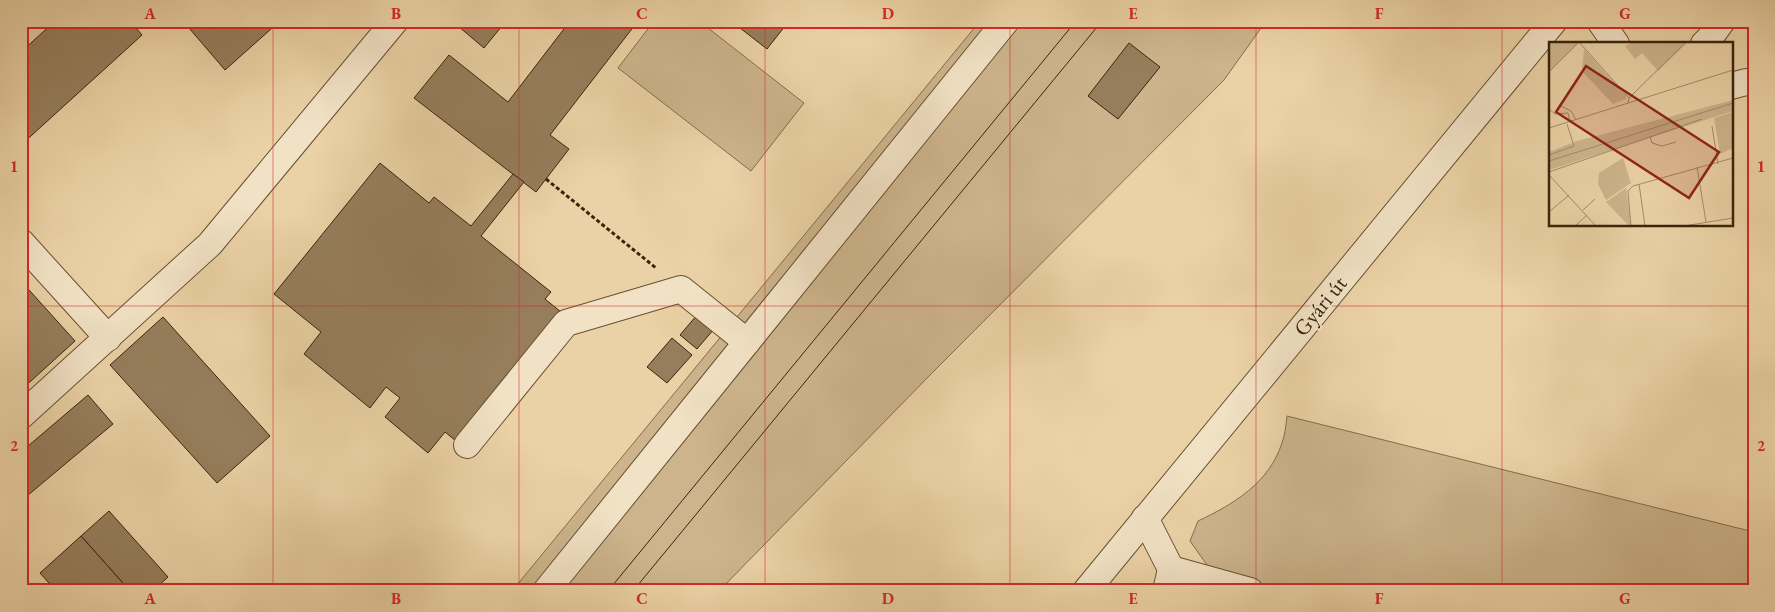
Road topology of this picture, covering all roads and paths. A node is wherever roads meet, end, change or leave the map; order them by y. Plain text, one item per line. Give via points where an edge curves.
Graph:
1 (396, 21) edge
2 (1006, 21) edge
3 (1554, 21) edge
4 (1600, 21) edge
5 (1722, 21) edge
6 (1615, 42) edge
7 (1706, 42) edge
8 (1542, 51) edge
9 (1754, 83) edge
10 (1732, 86) edge
11 (546, 179) dead end
12 (21, 242) edge
13 (681, 289) junction
14 (108, 338) junction
15 (747, 342) junction
16 (21, 416) edge
17 (467, 445) dead end
18 (1146, 518) junction
19 (1168, 580) edge
20 (546, 591) edge
21 (1086, 591) edge
22 (1250, 591) edge

1 - 14 street via 210,244
2 - 15 street
3 - 8 street, Gyári út
4 - 6 street
5 - 7 street
8 - 18 street, Gyári út
9 - 10 street
11 - 13 path
12 - 14 street
13 - 15 street
13 - 17 street via 566,323
14 - 16 street
15 - 20 street
18 - 19 street
18 - 21 street, Gyári út
19 - 22 street

